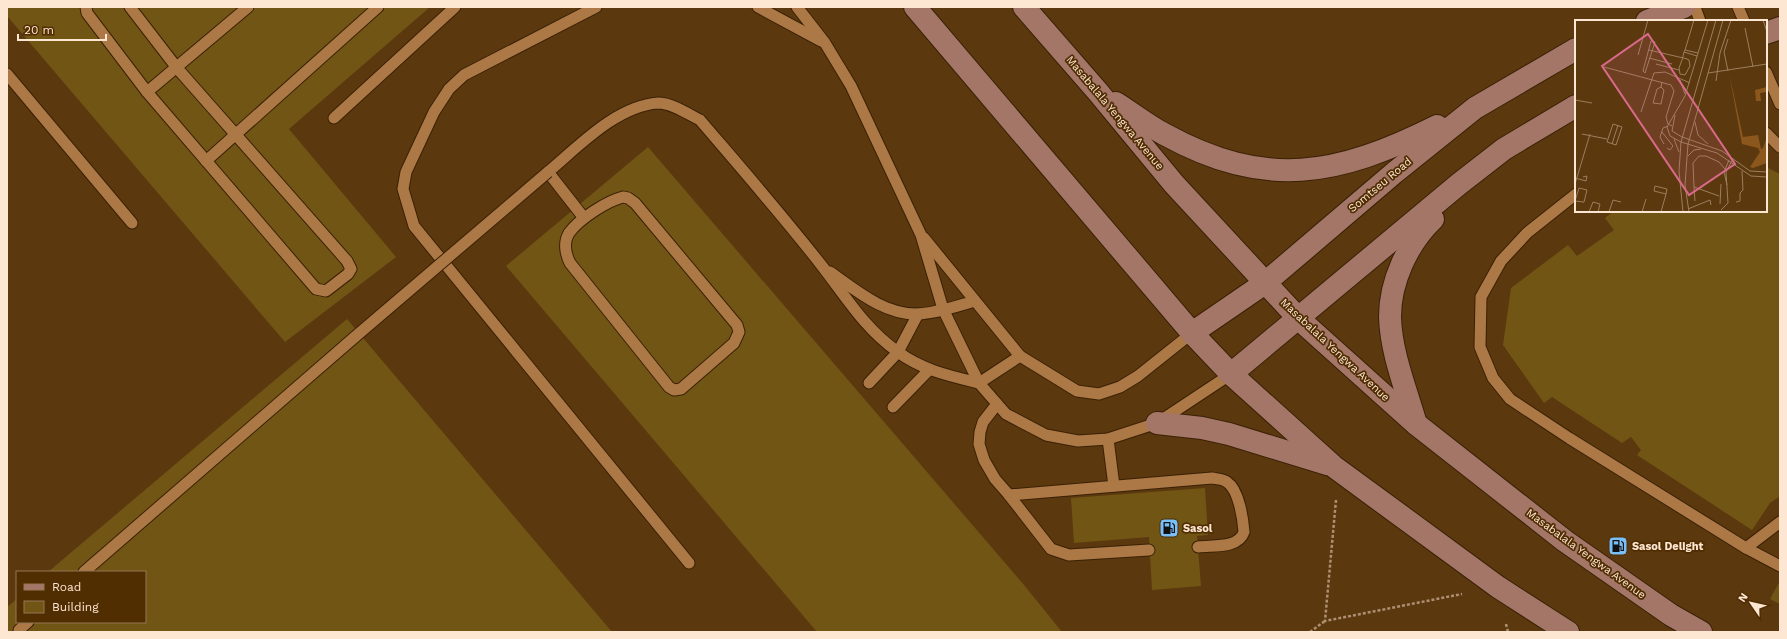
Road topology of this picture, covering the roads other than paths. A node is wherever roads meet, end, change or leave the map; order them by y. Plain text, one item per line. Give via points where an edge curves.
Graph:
1 (86, 7) edge
2 (130, 7) edge
3 (248, 7) edge
4 (378, 7) edge
5 (454, 7) edge
6 (596, 7) edge
7 (758, 7) edge
8 (797, 7) edge
9 (915, 7) edge
10 (1024, 7) edge
11 (1684, 7) edge
12 (1695, 7) edge
13 (1738, 7) edge
14 (1650, 20) edge
15 (1700, 20) edge
16 (1744, 20) edge
17 (1780, 28) edge
18 (1767, 33) edge
19 (825, 43) junction
20 (1575, 50) edge
21 (177, 68) junction
22 (7, 74) edge
23 (1767, 74) edge
24 (147, 92) junction
25 (1098, 92) junction
26 (1780, 104) edge
27 (1575, 107) edge
28 (1475, 108) junction
29 (334, 118) dead end
30 (235, 133) junction
31 (1767, 134) edge
32 (1780, 147) edge
33 (1504, 149) junction
34 (206, 161) junction
35 (548, 172) junction
36 (1575, 195) edge
37 (584, 218) junction
38 (132, 222) dead end
39 (921, 235) junction
40 (822, 267) junction
41 (1265, 283) junction
42 (975, 301) junction
43 (943, 309) junction
44 (918, 314) junction
45 (1298, 319) junction
46 (1192, 333) junction
47 (898, 352) junction
48 (1020, 356) junction
49 (929, 370) junction
50 (1231, 374) junction
51 (869, 382) dead end
52 (979, 383) junction
53 (997, 404) junction
54 (893, 407) dead end
55 (1157, 423) junction
56 (1416, 424) junction
57 (1108, 439) junction
58 (1336, 468) junction
59 (1114, 486) junction
60 (1009, 495) junction
61 (1780, 522) edge
62 (1198, 546) dead end
63 (1746, 548) junction
64 (1149, 550) dead end
65 (689, 563) dead end
66 (1780, 566) edge
67 (85, 571) edge
68 (27, 623) edge
69 (19, 630) dead end
70 (1568, 632) edge
71 (1701, 632) edge

1 - 24 lane via 87,13
2 - 21 lane
3 - 21 lane
4 - 30 lane
5 - 29 lane
6 - 65 lane via 464,75 449,90 434,112 406,172 403,188 414,226
7 - 19 lane
8 - 19 lane
9 - 46 main road
10 - 25 main road, Masabalala Yengwa Avenue
11 - 14 main road
12 - 15 lane
13 - 16 lane
17 - 18 main road
19 - 39 lane via 851,86
20 - 28 main road, Somtseu Road
21 - 24 lane
21 - 30 lane
22 - 38 lane
23 - 26 lane
24 - 34 lane
25 - 28 main road via 1164,134 1194,149 1236,164 1276,171 1320,169 1368,156 1406,142
25 - 41 main road, Masabalala Yengwa Avenue via 1174,184
27 - 33 main road
28 - 41 main road, Somtseu Road
30 - 34 lane
30 - 34 lane via 347,261 351,269 348,274 326,291 316,288
31 - 32 lane
33 - 45 main road
33 - 56 main road via 1429,222 1402,263 1396,280 1390,318 1398,362
35 - 37 lane
35 - 40 lane via 612,119 630,110 658,103 678,108 700,120
35 - 67 lane, bridge
36 - 63 lane via 1527,233 1501,262 1481,297 1480,347 1493,378 1510,399
37 - 37 lane via 614,199 628,198 635,203 737,325 739,332 734,343 681,389 674,390 669,387 570,263 565,246 568,234
39 - 42 lane
39 - 43 lane
40 - 44 lane via 884,307 897,312
40 - 47 lane via 870,329
41 - 45 main road, Masabalala Yengwa Avenue
41 - 46 main road, Somtseu Road
42 - 43 lane
42 - 48 lane
43 - 44 lane
43 - 52 lane
44 - 47 lane
45 - 50 main road
45 - 56 main road, Masabalala Yengwa Avenue
46 - 48 lane via 1132,380 1099,394 1077,391
46 - 50 main road
47 - 49 lane
47 - 51 lane
48 - 52 lane
49 - 52 lane
49 - 54 lane
50 - 55 lane
50 - 58 main road
52 - 53 lane
53 - 57 lane via 1006,414 1046,435 1078,441
53 - 60 lane via 983,422 979,444 994,479
55 - 57 lane
55 - 58 main road via 1229,434
56 - 71 main road, Masabalala Yengwa Avenue via 1565,541 1671,615
57 - 59 lane
58 - 70 main road via 1498,587
59 - 60 lane
59 - 62 lane via 1212,478 1228,483 1237,498 1243,523 1242,538 1235,543
60 - 64 lane via 1051,549 1061,554
61 - 63 lane
63 - 66 lane
68 - 69 lane

